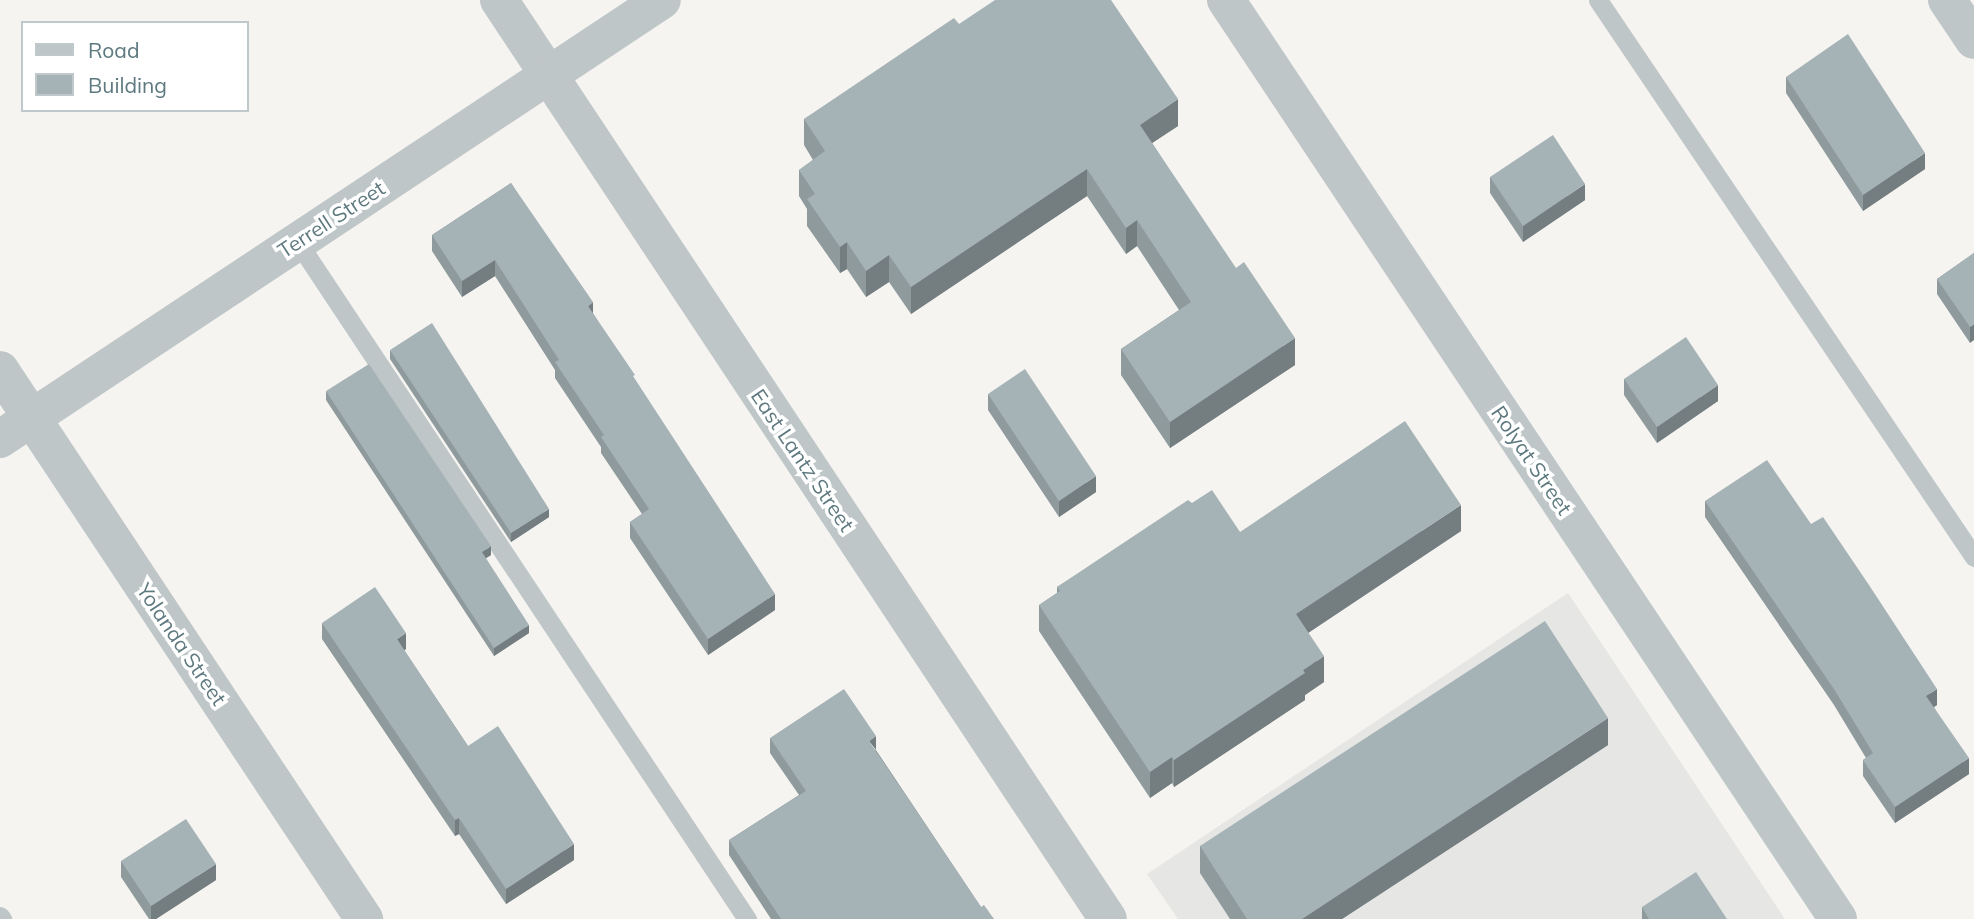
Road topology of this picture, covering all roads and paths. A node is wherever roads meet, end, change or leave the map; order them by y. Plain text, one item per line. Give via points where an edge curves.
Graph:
1 (499, 0) edge
2 (662, 0) edge
3 (1226, 0) edge
4 (1598, 0) edge
5 (1947, 0) edge
6 (1974, 40) edge
7 (548, 75) junction
8 (297, 242) junction
9 (0, 370) edge
10 (32, 417) junction
11 (0, 439) edge
12 (1974, 557) edge
13 (364, 919) edge
14 (747, 919) edge
15 (1108, 919) edge
16 (1838, 919) edge

1 - 7 street, East Lantz Street
2 - 7 street, Terrell Street
3 - 16 street, Rolyat Street
4 - 12 lane
5 - 6 street
7 - 8 street, Terrell Street
7 - 15 street, East Lantz Street
8 - 10 street, Terrell Street
8 - 14 lane
9 - 10 street, Yolanda Street
10 - 11 street, Terrell Street
10 - 13 street, Yolanda Street

